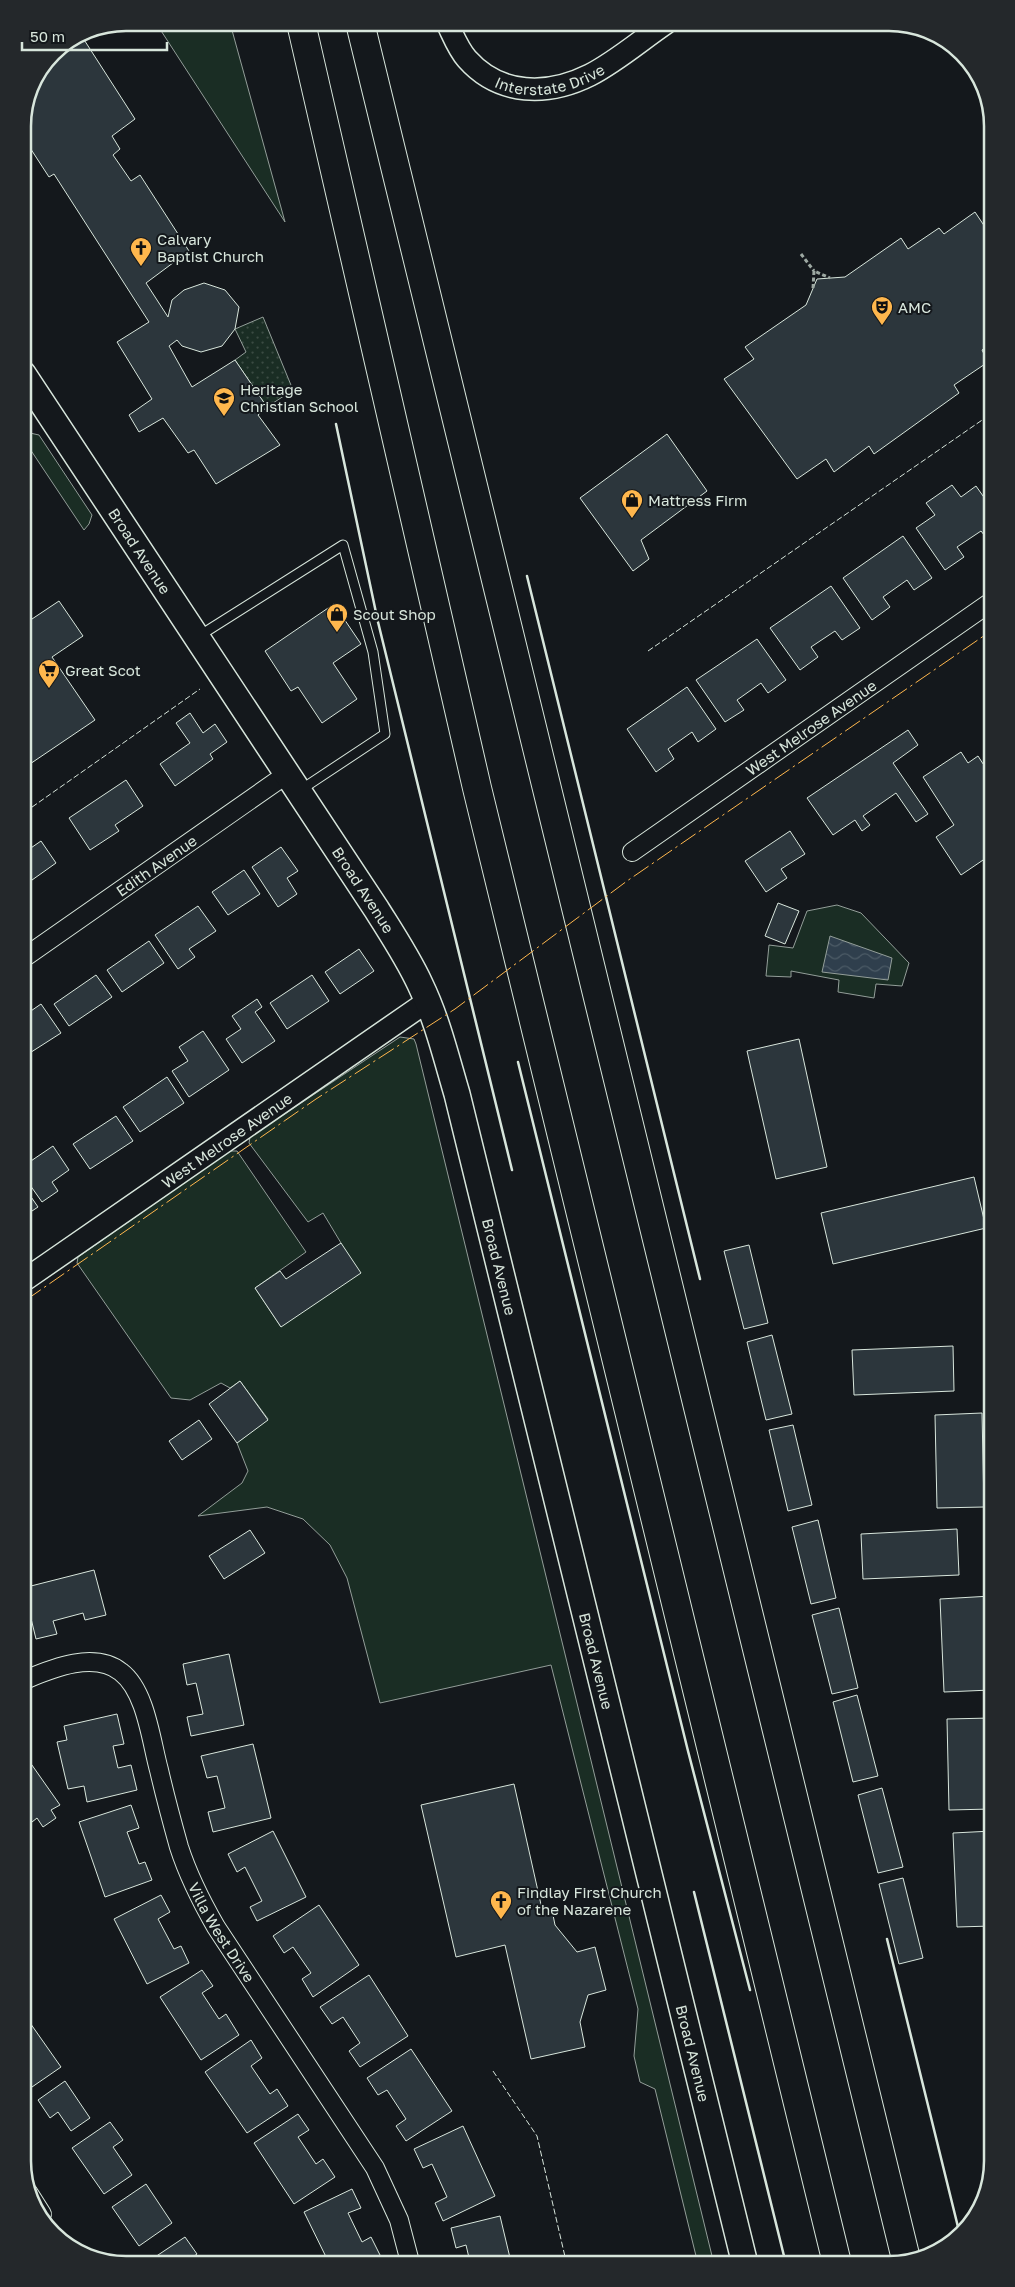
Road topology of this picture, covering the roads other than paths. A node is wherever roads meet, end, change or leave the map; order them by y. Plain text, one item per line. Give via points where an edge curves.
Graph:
1 (303, 31) edge
2 (362, 31) edge
3 (451, 31) edge
4 (654, 31) edge
5 (31, 386) edge
6 (984, 607) edge
7 (197, 638) junction
8 (293, 782) junction
9 (632, 852) dead end
10 (31, 954) edge
11 (428, 1001) junction
12 (31, 1276) edge
13 (31, 1678) edge
14 (905, 2254) edge
15 (408, 2256) edge
16 (743, 2256) edge
17 (835, 2256) edge

1 - 17 highway via 477,788
2 - 14 highway
3 - 4 street, Interstate Drive via 458,46 477,69 503,84 532,91 562,87 590,75
5 - 7 main road, Broad Avenue
6 - 9 street, West Melrose Avenue
7 - 8 main road, Broad Avenue
7 - 8 lane via 343,545 373,652 385,734
8 - 10 street, Edith Avenue
8 - 11 main road, Broad Avenue via 408,959
11 - 12 street, West Melrose Avenue
11 - 16 main road, Broad Avenue via 456,1094
13 - 15 street, Villa West Drive via 66,1666 94,1663 108,1665 131,1682 143,1708 180,1848 201,1902 374,2168 399,2220

